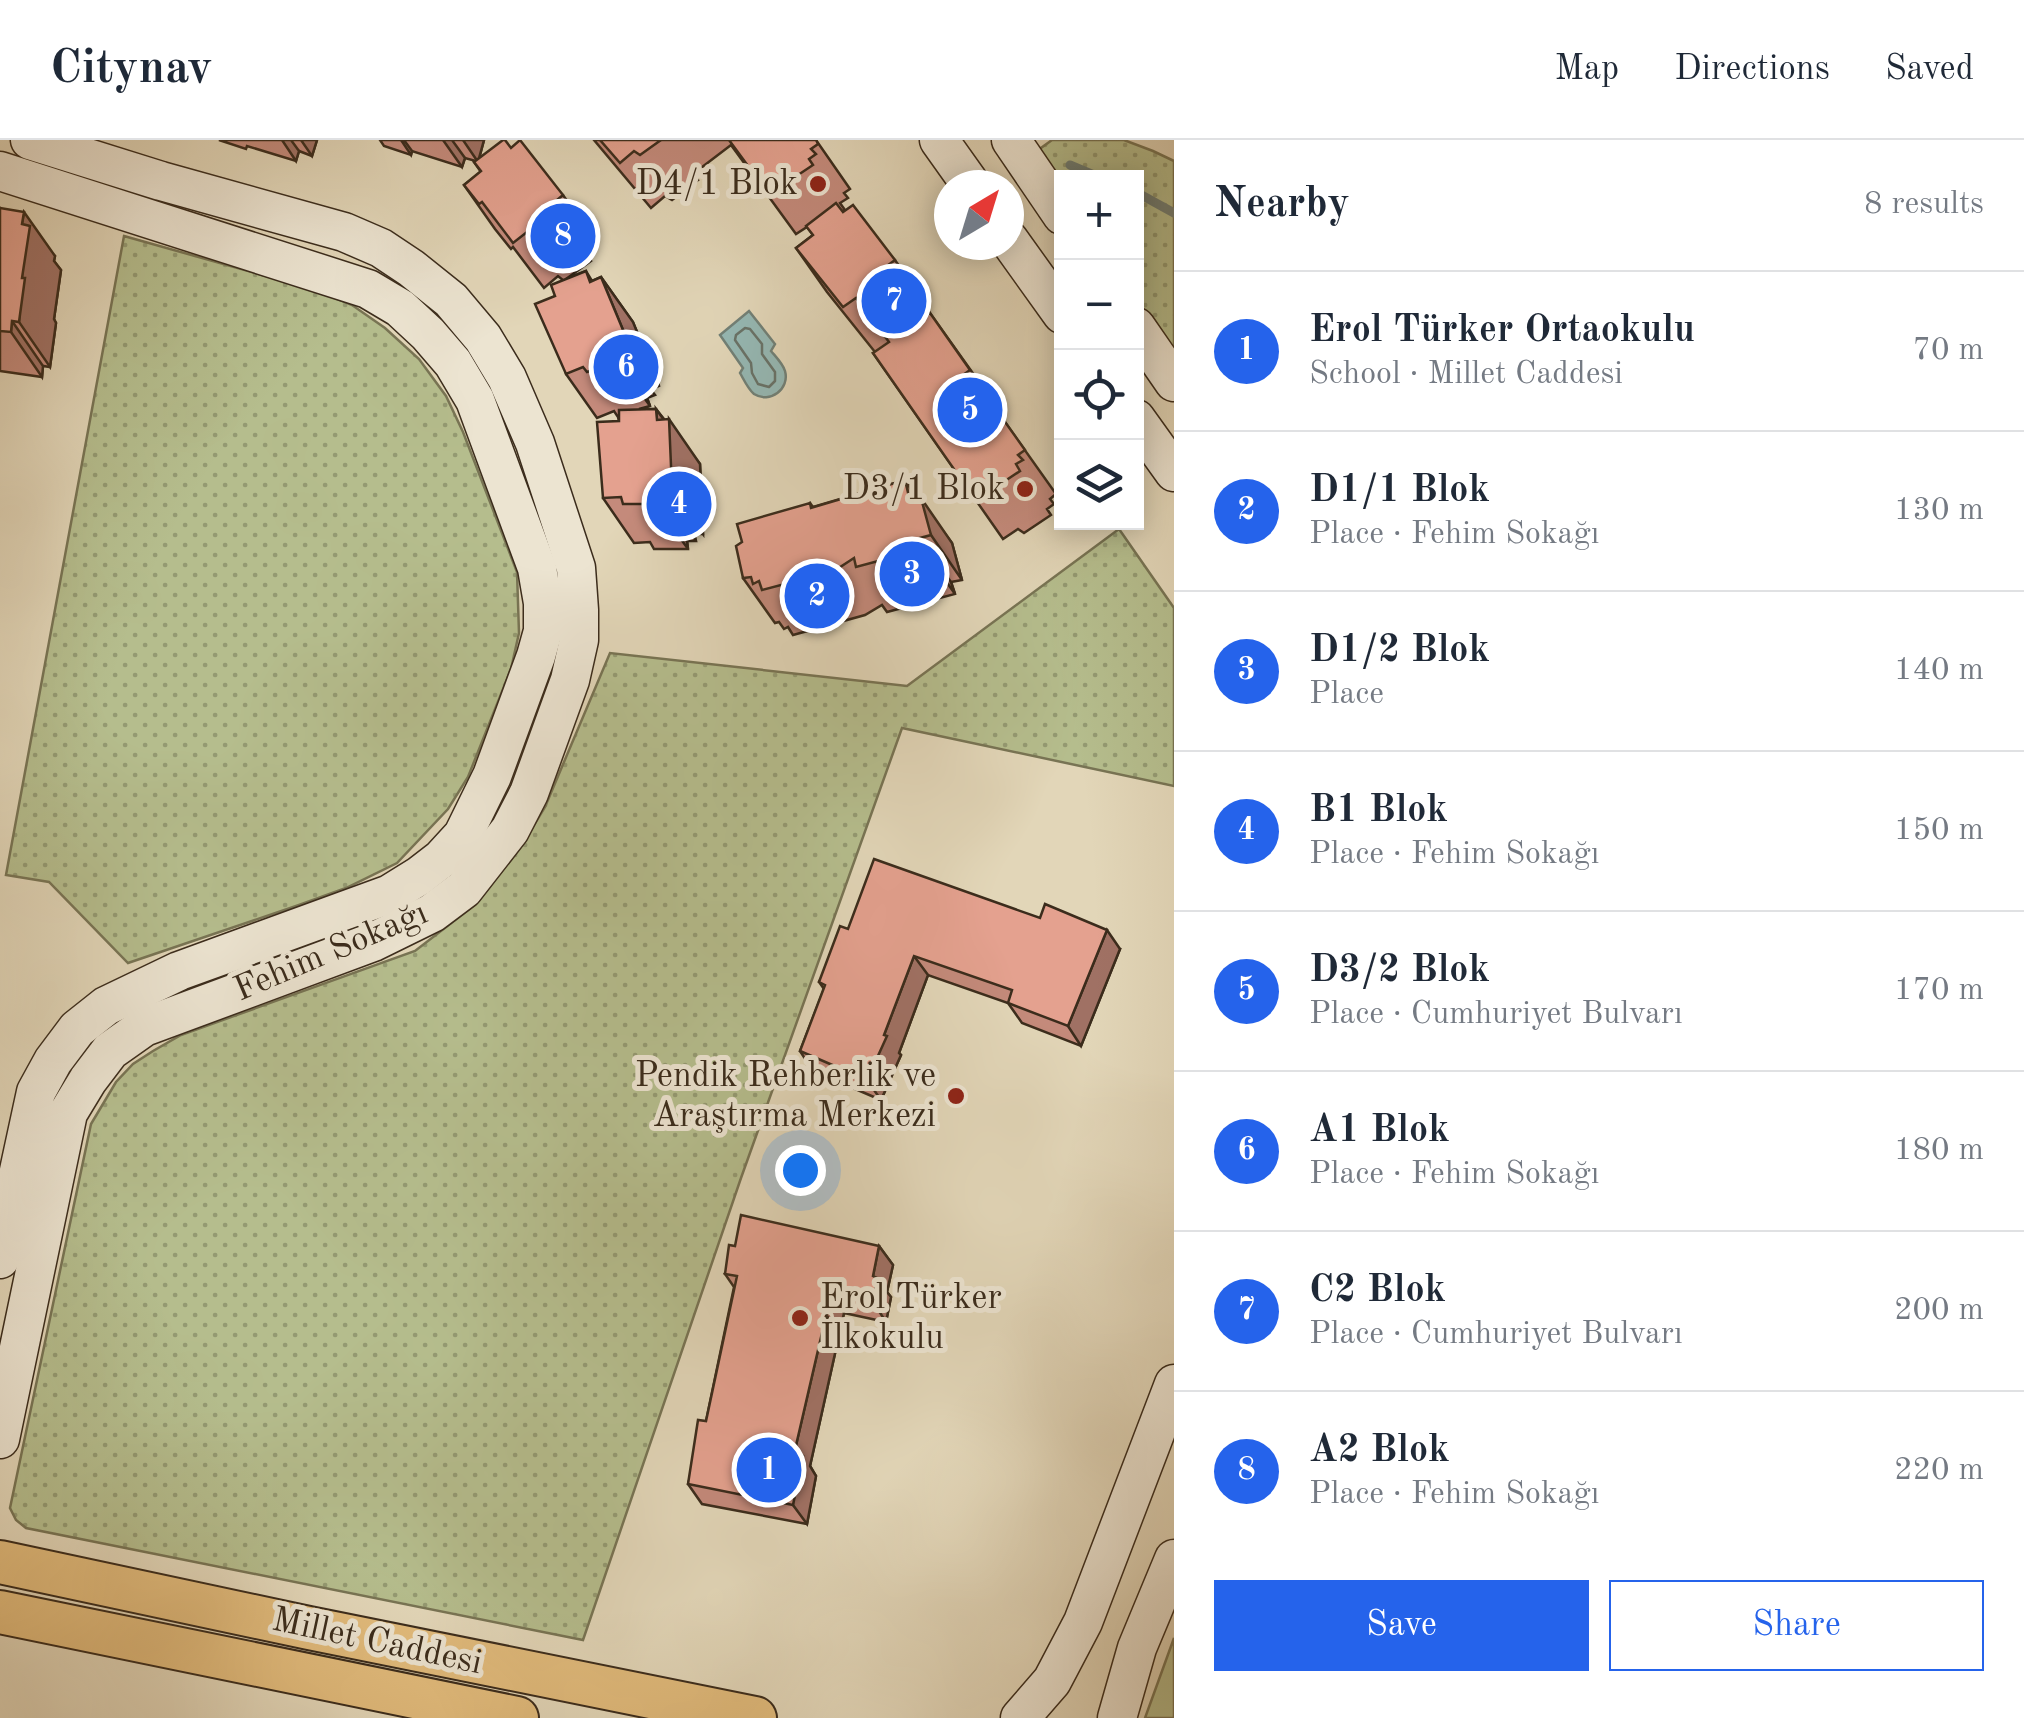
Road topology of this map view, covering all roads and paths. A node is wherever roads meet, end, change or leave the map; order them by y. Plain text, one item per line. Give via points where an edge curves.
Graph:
1 (30, 140) edge
2 (939, 140) edge
3 (1010, 140) edge
4 (960, 170) edge
5 (0, 172) edge
6 (1054, 203) edge
7 (1023, 260) edge
8 (1054, 303) edge
9 (1144, 338) edge
10 (1174, 382) edge
11 (1144, 430) edge
12 (1174, 472) edge
13 (0, 1258) edge
14 (1174, 1384) edge
15 (0, 1439) edge
16 (1174, 1559) edge
17 (0, 1562) edge
18 (0, 1612) edge
19 (517, 1718) edge
20 (755, 1718) edge
21 (1020, 1718) edge
22 (1117, 1718) edge

1 - 15 street, Fehim Sokağı via 344,232 380,248 451,300 506,378 535,443 576,568 579,640 528,793 510,830 464,889 373,942 144,1027 110,1051 88,1080 68,1113
2 - 4 street
3 - 6 street
5 - 13 street, Fehim Sokağı via 368,288 400,308 453,363 475,400 537,568 543,602 536,656 492,776 463,834 440,858 390,894 179,972 106,1006 77,1029 36,1092
7 - 8 street
9 - 10 street
11 - 12 street
14 - 21 street via 1083,1622 1052,1682
16 - 22 street
17 - 20 main road, Millet Caddesi
18 - 19 main road, Millet Caddesi

